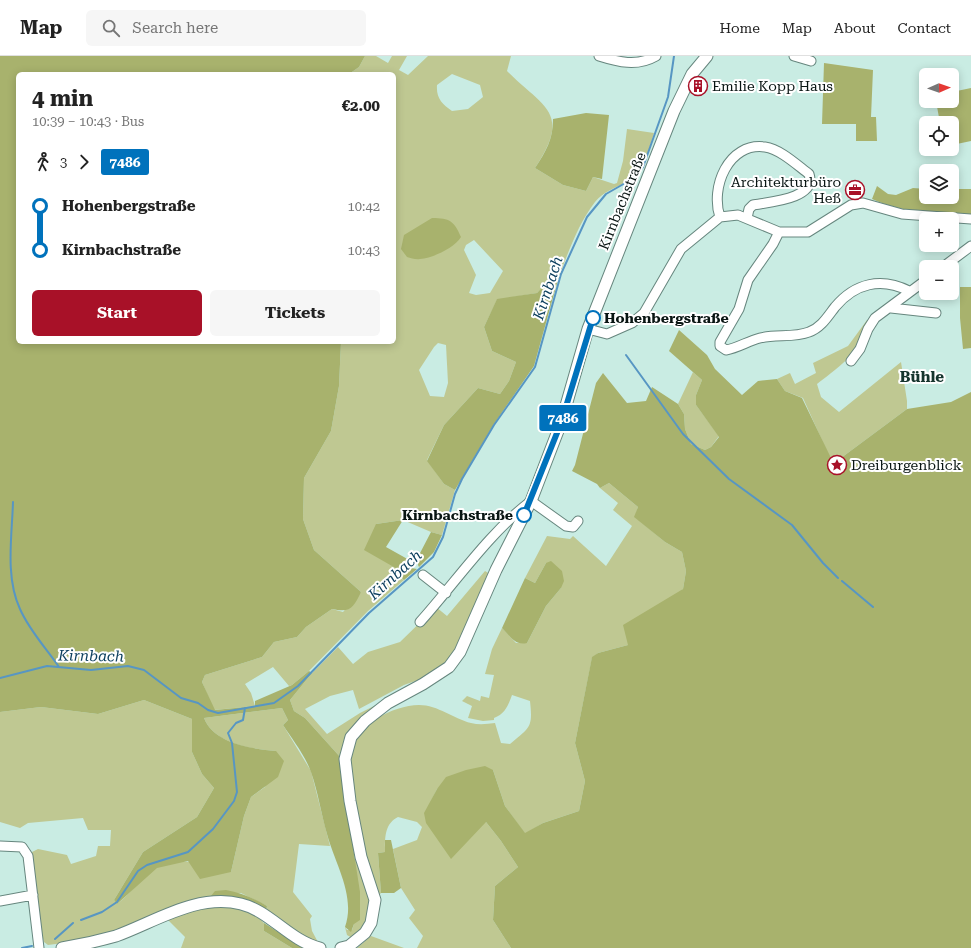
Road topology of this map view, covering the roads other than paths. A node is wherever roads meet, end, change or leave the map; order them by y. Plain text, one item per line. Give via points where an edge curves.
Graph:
1 (599, 56) edge
2 (656, 56) edge
3 (708, 56) edge
4 (794, 56) edge
5 (812, 61) dead end
6 (720, 217) junction
7 (747, 218) junction
8 (971, 219) edge
9 (778, 232) junction
10 (971, 246) edge
11 (952, 260) edge
12 (919, 285) edge
13 (909, 291) junction
14 (891, 308) junction
15 (936, 313) dead end
16 (588, 330) junction
17 (851, 361) dead end
18 (531, 501) junction
19 (578, 521) dead end
20 (424, 575) dead end
21 (446, 592) junction
22 (420, 622) dead end
23 (0, 846) edge
24 (33, 894) junction
25 (0, 901) edge
26 (39, 948) edge
27 (62, 948) edge
28 (320, 948) edge
29 (341, 948) edge

1 - 2 street via 619,63 631,63 643,62
3 - 16 main road, Kirnbachstraße via 692,74 681,96
4 - 5 street
6 - 7 street
6 - 7 street via 717,209 719,181 728,164 742,151 754,147 771,149 809,174 807,189 799,194 753,205
6 - 16 street via 681,249 644,313 632,324 607,334
7 - 9 street
8 - 9 street via 902,214 857,203 808,232
9 - 13 street via 773,244 748,280 739,308 720,342 720,346 726,350 762,338 810,332 820,326 848,294 859,287 886,283
10 - 11 street
12 - 13 street
13 - 14 street
14 - 15 street
14 - 17 street via 875,318 860,349
16 - 18 main road, Kirnbachstraße via 561,423
18 - 19 street via 566,526 573,526
18 - 21 street via 514,516
18 - 29 main road, Kirnbachstraße via 496,570 468,636 449,667 388,703 364,721 351,737 345,759 350,801 361,857 375,900 372,918 365,932 349,946
20 - 21 street
21 - 22 street
23 - 24 street via 22,847 28,856
24 - 25 street
24 - 26 street
27 - 28 main road via 114,936 187,907 224,901 242,904 301,940

